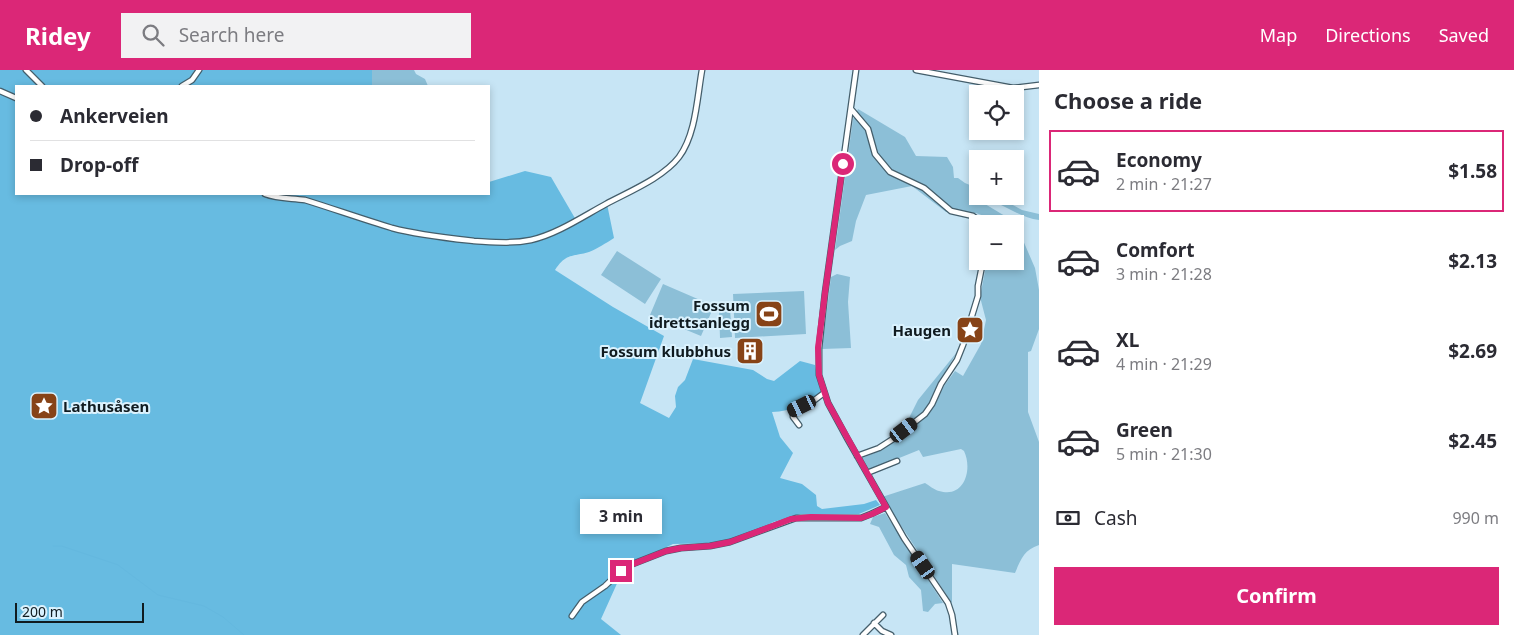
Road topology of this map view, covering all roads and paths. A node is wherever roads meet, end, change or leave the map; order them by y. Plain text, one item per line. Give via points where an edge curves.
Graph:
1 (26, 70) edge
2 (199, 70) edge
3 (702, 70) edge
4 (856, 70) edge
5 (916, 70) edge
6 (41, 85) edge
7 (184, 85) edge
8 (1039, 85) edge
9 (0, 91) edge
10 (15, 98) edge
11 (850, 109) junction
12 (269, 195) edge
13 (969, 215) edge
14 (982, 270) edge
15 (824, 393) junction
16 (799, 425) dead end
17 (857, 456) junction
18 (897, 461) dead end
19 (866, 473) junction
20 (886, 507) junction
21 (883, 614) dead end
22 (572, 616) dead end
23 (874, 623) junction
24 (863, 635) edge
25 (891, 635) edge
26 (955, 635) edge

1 - 6 street
2 - 7 street
3 - 12 street via 690,134 678,159 654,177 541,238 497,243 415,233 305,200
4 - 11 street
5 - 8 street via 1013,88
9 - 10 street
11 - 13 street via 868,129 876,154 890,172 924,188 951,211
11 - 15 street via 818,348 819,375
14 - 17 street via 978,296 963,345 932,404 925,414 879,448
15 - 16 street via 793,411
15 - 17 street
17 - 19 street
18 - 19 street
19 - 20 street
20 - 22 street via 861,518 796,518 730,542 666,551 624,568 582,602
20 - 26 street via 948,603
21 - 23 street
23 - 24 street
23 - 25 street

